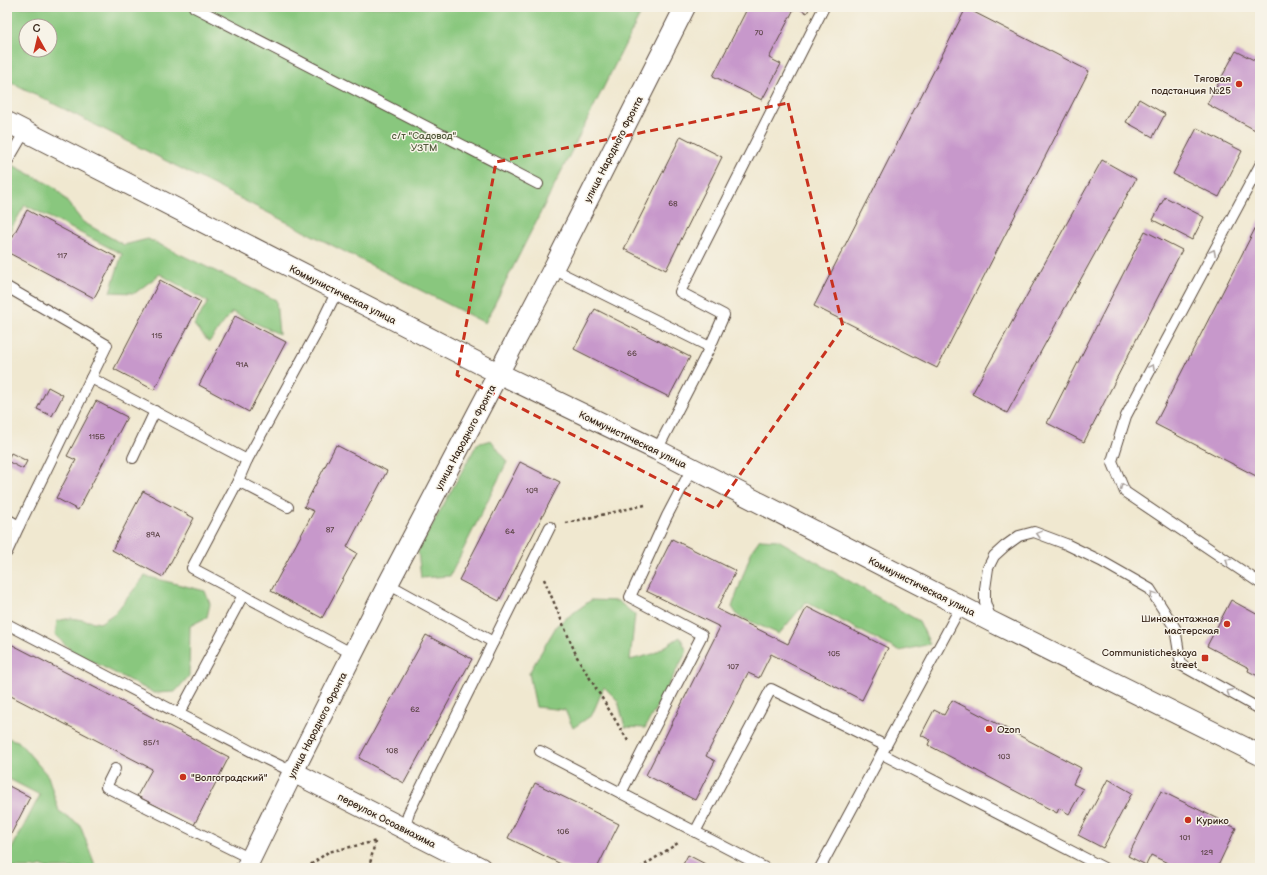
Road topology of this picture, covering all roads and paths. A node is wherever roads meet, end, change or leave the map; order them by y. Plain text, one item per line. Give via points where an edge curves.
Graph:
1 (194, 7) edge
2 (685, 7) edge
3 (824, 7) edge
4 (7, 122) edge
5 (25, 131) junction
6 (7, 162) edge
7 (1260, 165) edge
8 (538, 184) dead end
9 (553, 269) junction
10 (7, 287) edge
11 (337, 291) junction
12 (710, 346) junction
13 (498, 374) junction
14 (91, 378) junction
15 (155, 411) junction
16 (657, 450) junction
17 (133, 458) dead end
18 (246, 460) junction
19 (692, 468) junction
20 (238, 481) junction
21 (646, 505) dead end
22 (288, 507) dead end
23 (7, 519) edge
24 (19, 526) junction
25 (550, 527) joint
26 (7, 552) edge
27 (535, 558) junction
28 (1260, 583) edge
29 (388, 584) junction
30 (243, 595) junction
31 (961, 606) junction
32 (992, 622) junction
33 (7, 624) edge
34 (494, 642) junction
35 (353, 654) junction
36 (1260, 710) edge
37 (179, 714) junction
38 (884, 750) junction
39 (540, 751) dead end
40 (1260, 755) edge
41 (639, 758) junction
42 (115, 769) dead end
43 (293, 772) junction
44 (621, 793) junction
45 (404, 828) junction
46 (695, 832) junction
47 (375, 842) junction
48 (248, 865) edge
49 (306, 868) edge
50 (369, 868) edge
51 (481, 868) edge
52 (640, 868) edge
53 (765, 868) edge
54 (820, 868) edge
55 (1104, 868) edge

1 - 8 lane
2 - 9 street, улица Народного Фронта
3 - 12 lane via 680,292 724,315
4 - 5 street, Коммунистическая улица
5 - 6 lane
5 - 11 street, Коммунистическая улица
28 -> 7 lane via 1125,492 1112,461 1126,416
9 - 12 lane
9 - 13 street, улица Народного Фронта
10 - 14 lane via 107,345
11 - 13 street, Коммунистическая улица
11 - 18 lane
12 - 16 lane
13 - 16 street, Коммунистическая улица
13 - 29 street, улица Народного Фронта
14 - 15 lane
14 - 24 lane
15 - 17 lane
15 - 18 lane
16 - 19 street, Коммунистическая улица
18 - 20 lane
19 - 31 street, Коммунистическая улица
19 - 41 lane via 630,597 702,636
20 - 22 lane
20 - 30 lane via 192,568
21 - 25 path
23 - 24 lane
24 - 26 lane
25 - 27 lane
27 - 34 lane
27 - 41 path via 577,657
29 - 34 lane
29 - 35 street, улица Народного Фронта
30 - 35 lane
30 - 37 lane
31 - 32 street, Коммунистическая улица
31 - 38 lane
36 -> 32 lane via 1181,665 1175,628 1150,589 1101,561 1034,532 1019,536 1005,546 994,556 988,568 985,602
32 - 40 street, Коммунистическая улица
33 - 37 lane
34 - 45 lane
35 - 43 street, улица Народного Фронта
37 - 43 lane
38 - 46 lane via 771,689
38 - 54 lane
38 - 55 lane
39 - 44 lane
41 - 44 lane
42 - 48 lane via 106,787
43 - 45 street, переулок Осоавиахима
43 - 48 street, улица Народного Фронта
44 - 46 lane
45 - 47 path
45 - 51 street, переулок Осоавиахима
46 - 52 path
46 - 53 lane
47 - 49 path via 328,852
47 - 50 path

